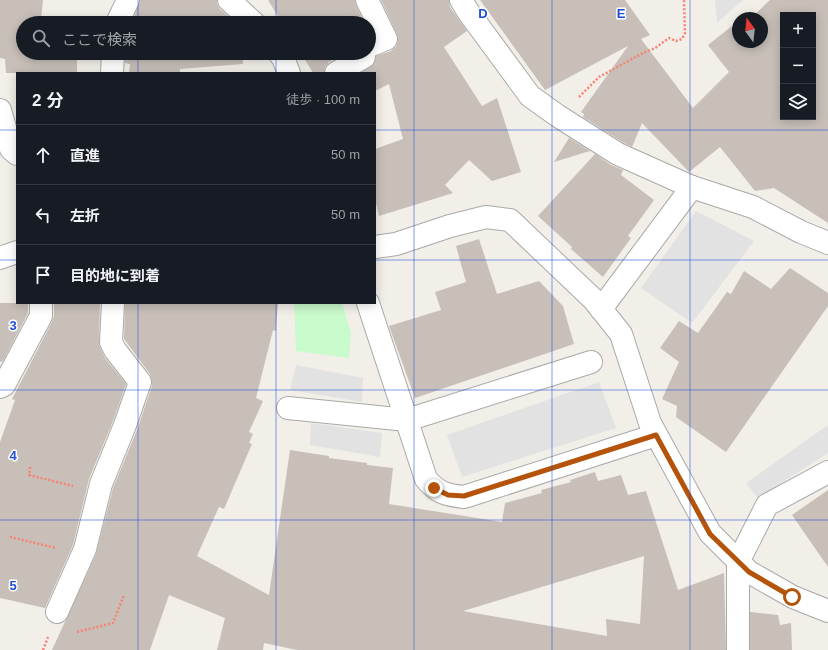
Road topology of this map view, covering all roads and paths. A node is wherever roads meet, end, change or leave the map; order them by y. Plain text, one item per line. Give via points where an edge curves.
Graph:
1 (128, 0) edge
2 (229, 0) edge
3 (367, 0) edge
4 (462, 0) edge
5 (684, 0) edge
6 (120, 16) edge
7 (246, 16) edge
8 (375, 16) edge
9 (376, 18) edge
10 (376, 43) edge
11 (113, 60) edge
12 (284, 60) edge
13 (359, 60) edge
14 (112, 72) edge
15 (289, 72) edge
16 (338, 72) edge
17 (0, 110) edge
18 (558, 116) junction
19 (16, 153) edge
20 (692, 187) junction
21 (828, 243) edge
22 (376, 247) edge
23 (16, 252) edge
24 (0, 258) edge
25 (41, 304) edge
26 (113, 304) edge
27 (368, 304) edge
28 (601, 308) junction
29 (592, 362) dead end
30 (0, 387) edge
31 (288, 408) dead end
32 (407, 420) junction
33 (656, 435) junction
34 (30, 467) dead end
35 (828, 472) edge
36 (76, 487) dead end
37 (10, 537) dead end
38 (57, 552) dead end
39 (738, 562) junction
40 (124, 595) dead end
41 (828, 611) edge
42 (57, 612) dead end
43 (76, 632) dead end
44 (49, 635) dead end
45 (43, 650) edge
46 (738, 650) edge

1 - 6 street
2 - 7 street
3 - 8 street
4 - 18 street via 530,96
5 - 18 path via 685,33 682,39 676,41 669,38 655,48 599,76
9 - 10 street via 386,39
11 - 14 street
12 - 15 street
13 - 16 street
17 - 19 street via 11,149
18 - 20 street via 618,154
20 - 21 street via 752,207
20 - 28 street
22 - 28 street via 396,244 486,217 510,220
23 - 24 street
25 - 30 street via 41,316 4,385
26 - 42 street via 111,342 140,382 101,484 85,549
27 - 32 street
28 - 33 street via 621,334
29 - 32 street
31 - 32 street
32 - 33 street via 426,479 434,488 448,495 464,496
33 - 39 street via 710,534
34 - 36 path via 29,475
35 - 39 street via 767,505
37 - 38 path via 58,549
39 - 41 street via 749,572 792,597
39 - 46 street
40 - 43 path via 113,623
44 - 45 path

